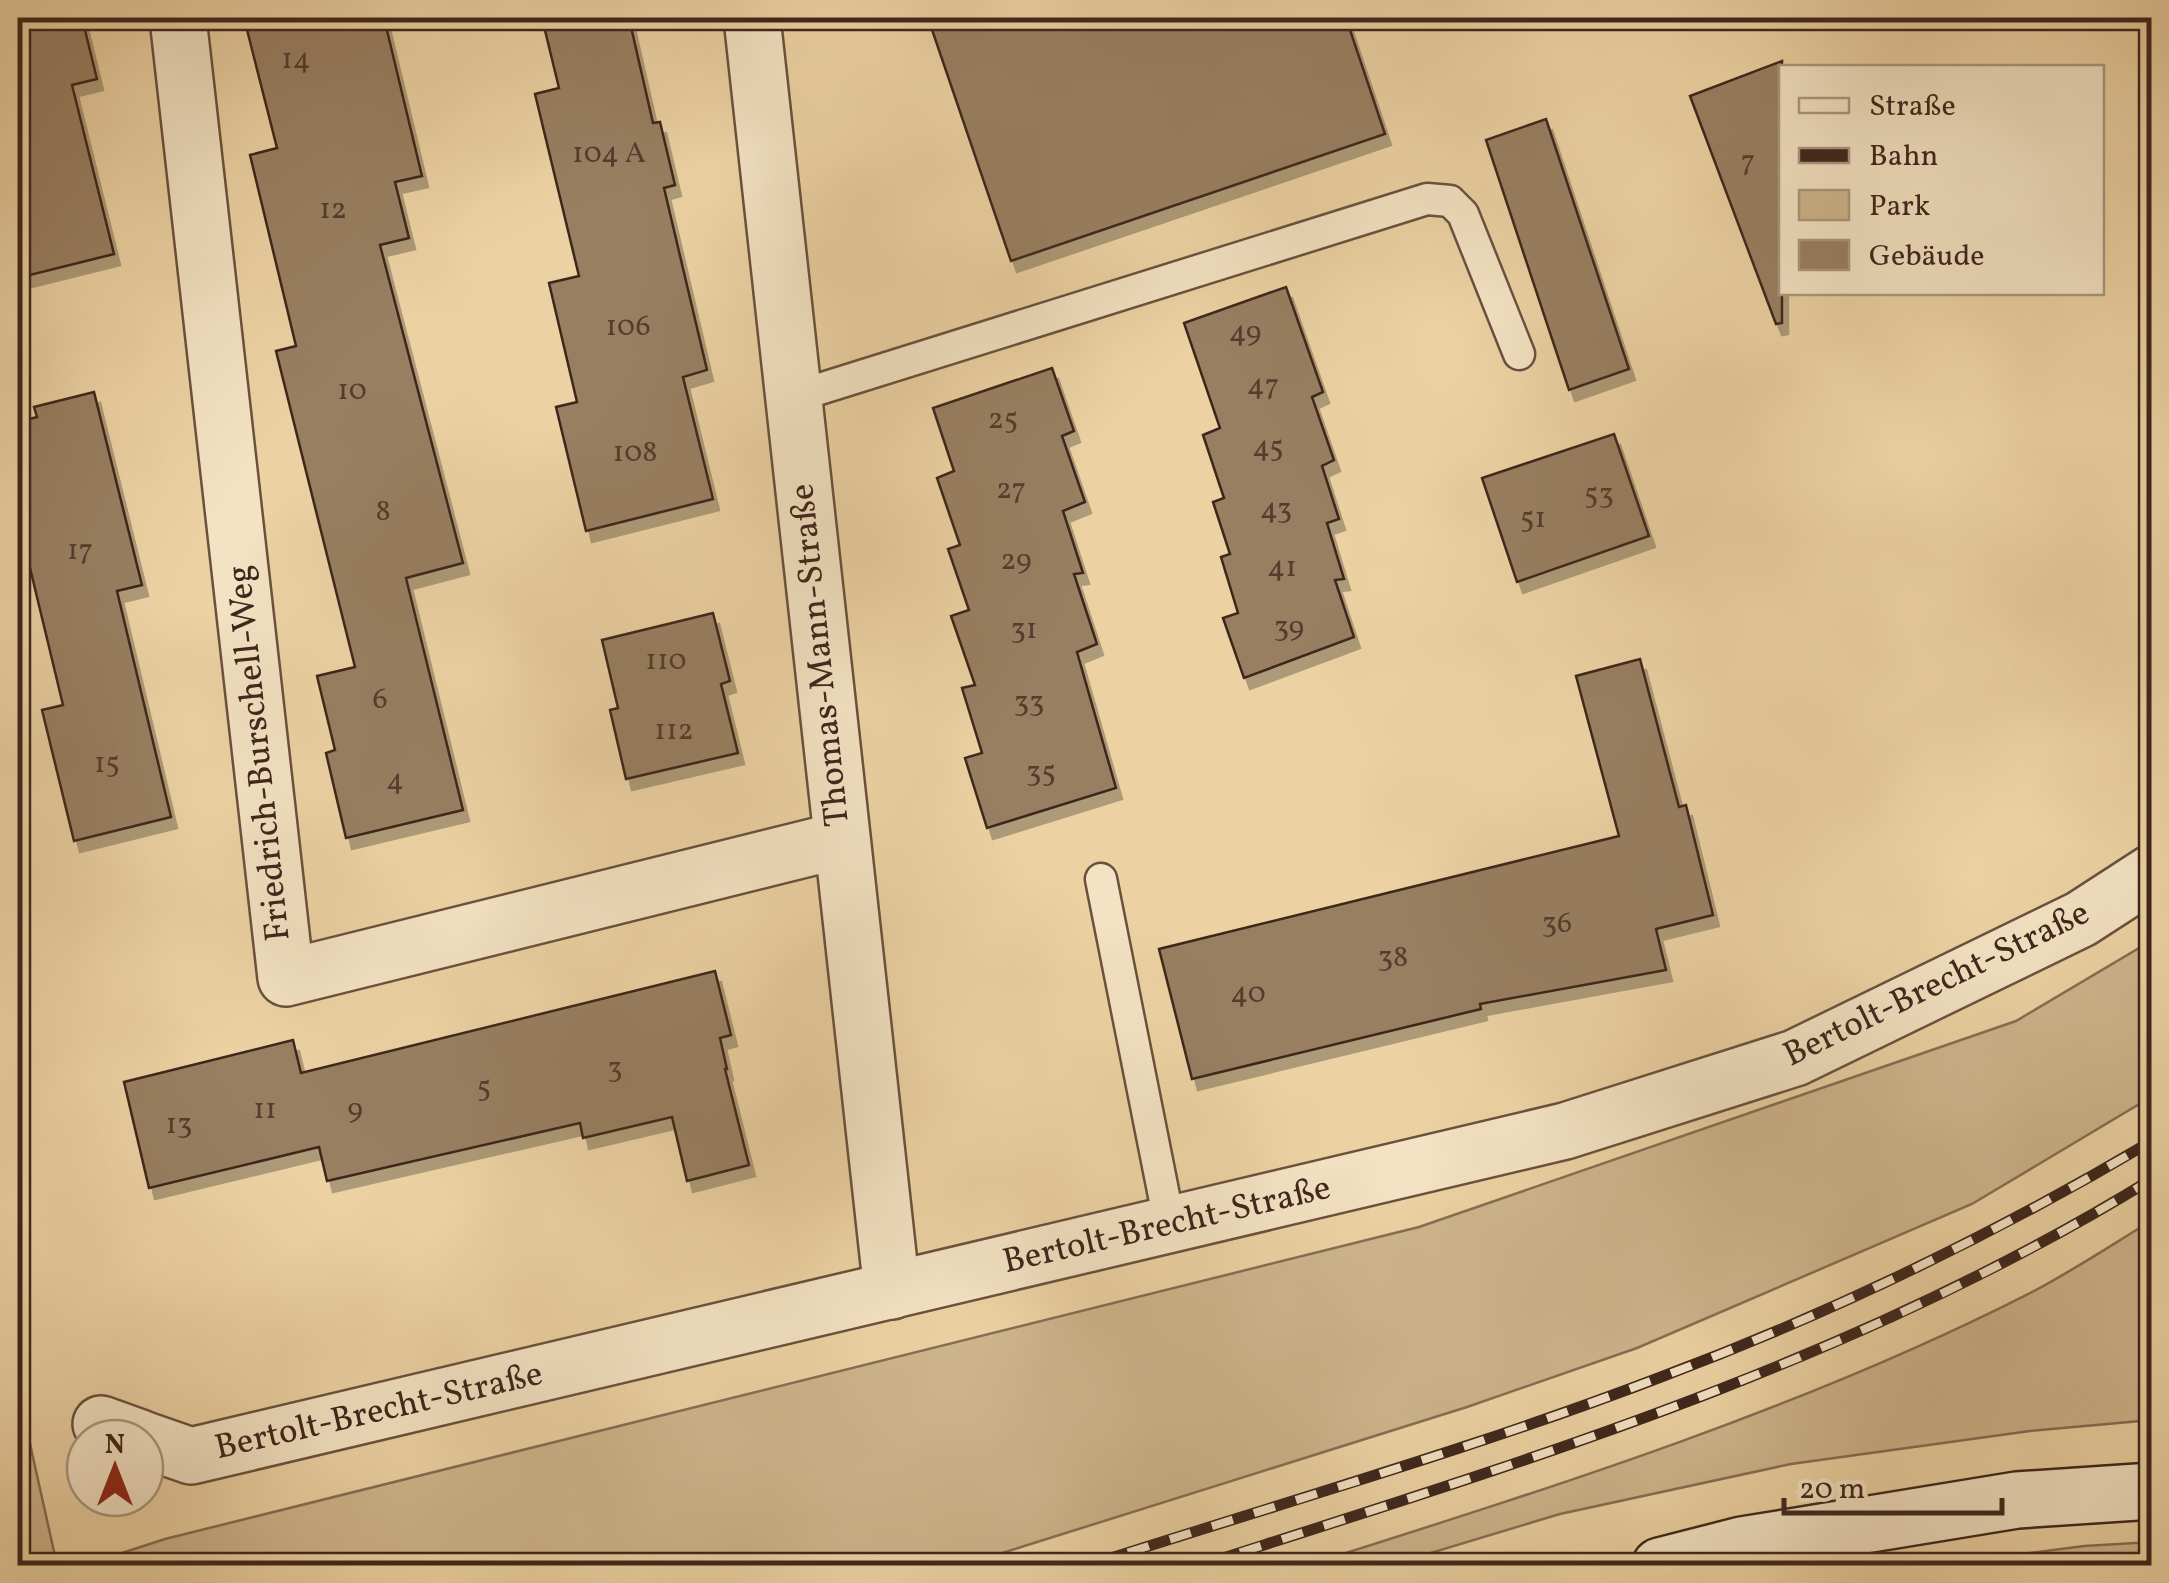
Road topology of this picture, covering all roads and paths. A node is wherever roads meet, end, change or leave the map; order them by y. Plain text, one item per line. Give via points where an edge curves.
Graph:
1 (178, 18) edge
2 (752, 18) edge
3 (1519, 354) dead end
4 (794, 397) junction
5 (841, 840) junction
6 (2152, 873) edge
7 (1100, 879) dead end
8 (1170, 1226) junction
9 (892, 1292) junction
10 (165, 1447) edge
11 (2152, 1491) edge
12 (1660, 1566) edge

1 - 5 street, Friedrich-Burschell-Weg via 286,978
2 - 4 street, Thomas-Mann-Straße
3 - 4 lane via 1463,214 1450,200 1427,200
4 - 5 street, Thomas-Mann-Straße
5 - 9 street, Thomas-Mann-Straße
6 - 8 street, Bertolt-Brecht-Straße via 2081,919 1795,1058 1564,1131
7 - 8 lane
8 - 9 street, Bertolt-Brecht-Straße
9 - 10 street, Bertolt-Brecht-Straße via 192,1456
11 - 12 street via 2017,1500 1742,1545

